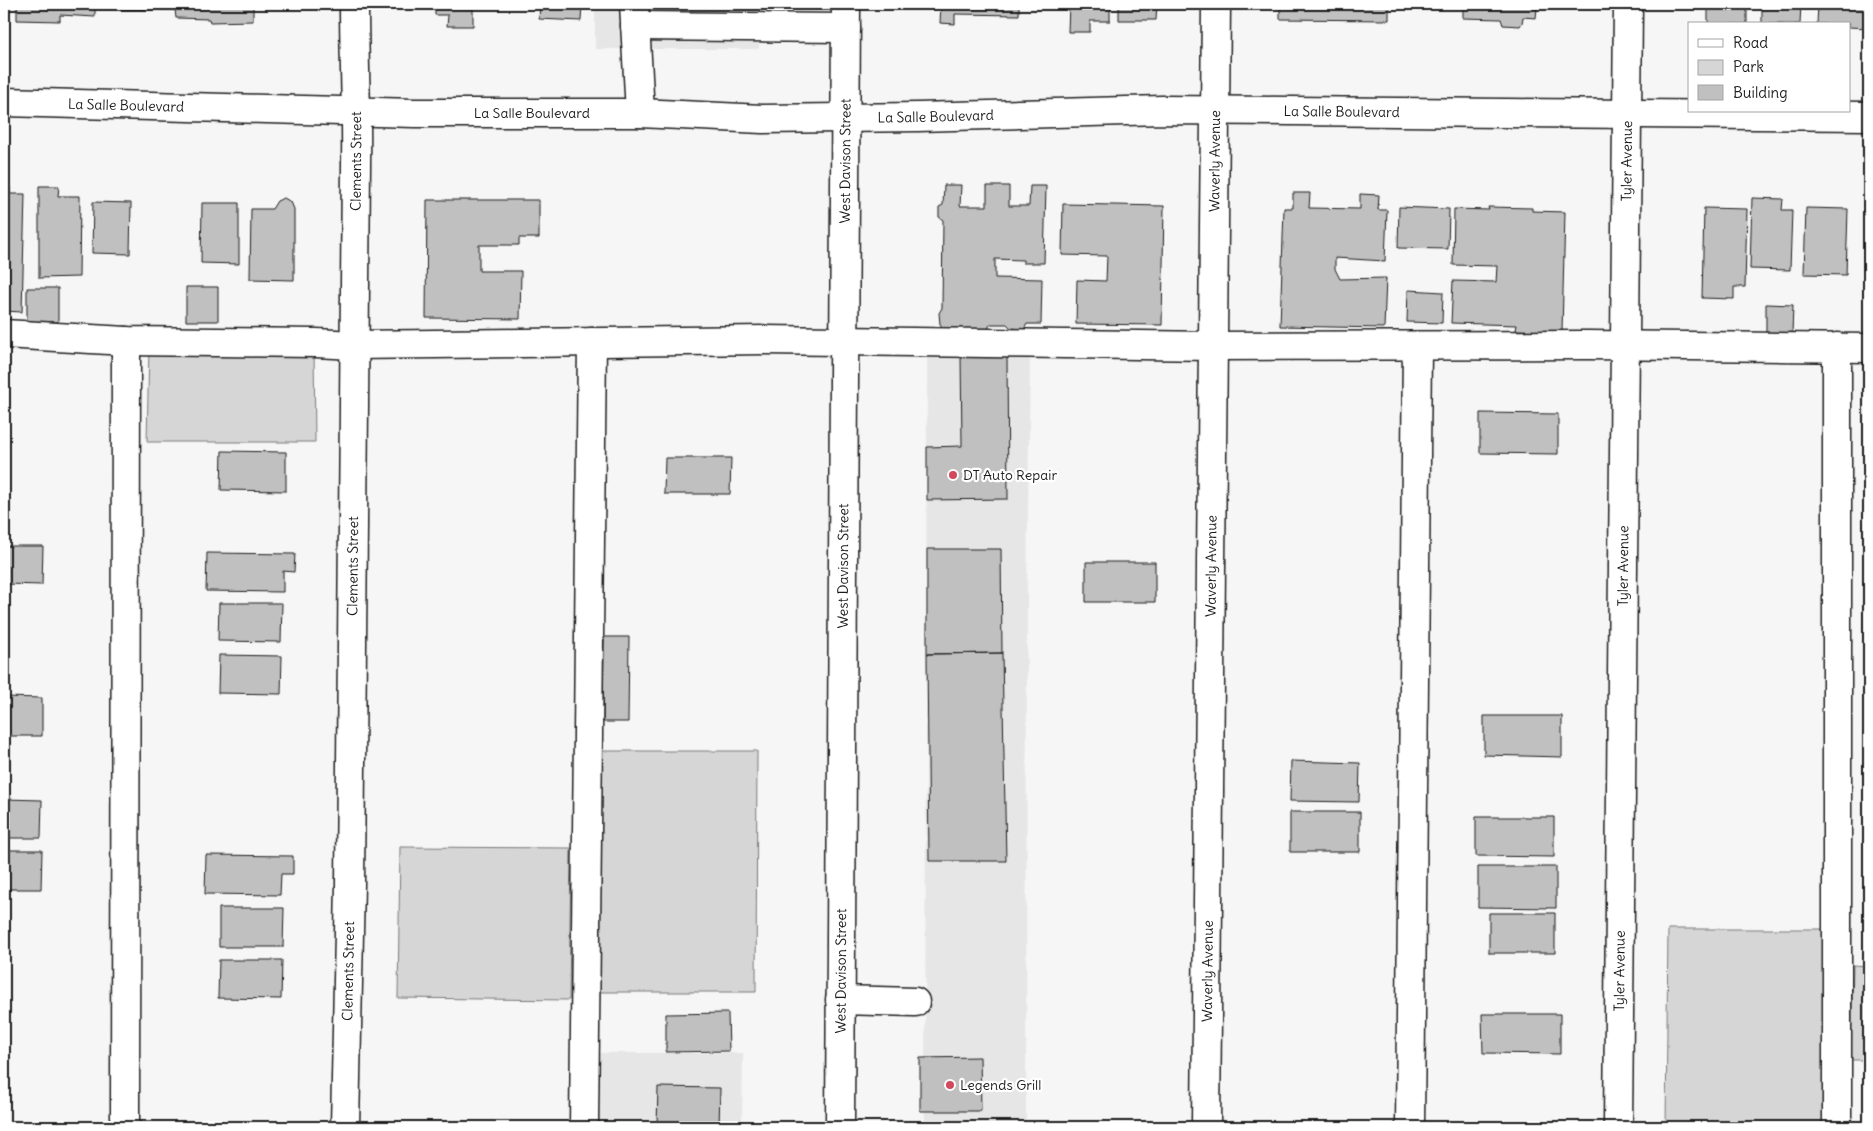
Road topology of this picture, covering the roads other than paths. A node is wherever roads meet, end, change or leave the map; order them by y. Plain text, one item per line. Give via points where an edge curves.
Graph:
1 (354, 4) edge
2 (1216, 4) edge
3 (1628, 4) edge
4 (635, 15) edge
5 (846, 16) edge
6 (4, 102) edge
7 (357, 111) junction
8 (1215, 111) junction
9 (640, 113) junction
10 (1627, 114) junction
11 (1869, 116) edge
12 (845, 118) junction
13 (4, 334) edge
14 (126, 341) junction
15 (843, 341) junction
16 (592, 342) junction
17 (354, 345) junction
18 (1213, 346) junction
19 (1417, 346) junction
20 (1625, 346) junction
21 (1837, 347) junction
22 (1869, 348) edge
23 (840, 1000) junction
24 (916, 1002) dead end
25 (125, 1127) edge
26 (345, 1127) edge
27 (584, 1127) edge
28 (840, 1127) edge
29 (1206, 1127) edge
30 (1410, 1127) edge
31 (1618, 1127) edge
32 (1837, 1127) edge

1 - 7 main road, Clements Street
2 - 8 main road, Waverly Avenue
3 - 10 main road, Tyler Avenue
4 - 5 main road
4 - 9 main road
5 - 12 main road, West Davison Street
6 - 7 main road, La Salle Boulevard
7 - 9 main road, La Salle Boulevard
7 - 17 main road, Clements Street
8 - 10 main road, La Salle Boulevard
8 - 12 main road, La Salle Boulevard
8 - 18 main road, Waverly Avenue
9 - 12 main road, La Salle Boulevard via 762,119
10 - 11 main road, La Salle Boulevard
10 - 20 main road, Tyler Avenue
12 - 15 main road, West Davison Street
13 - 14 main road
14 - 17 main road
14 - 25 main road
15 - 16 main road
15 - 18 main road
15 - 23 main road, West Davison Street
16 - 17 main road
16 - 27 main road
17 - 26 main road, Clements Street
18 - 19 main road
18 - 29 main road, Waverly Avenue
19 - 20 main road
19 - 30 main road
20 - 21 main road
20 - 31 main road, Tyler Avenue
21 - 22 main road
21 - 32 main road
23 - 24 main road
23 - 28 main road, West Davison Street

